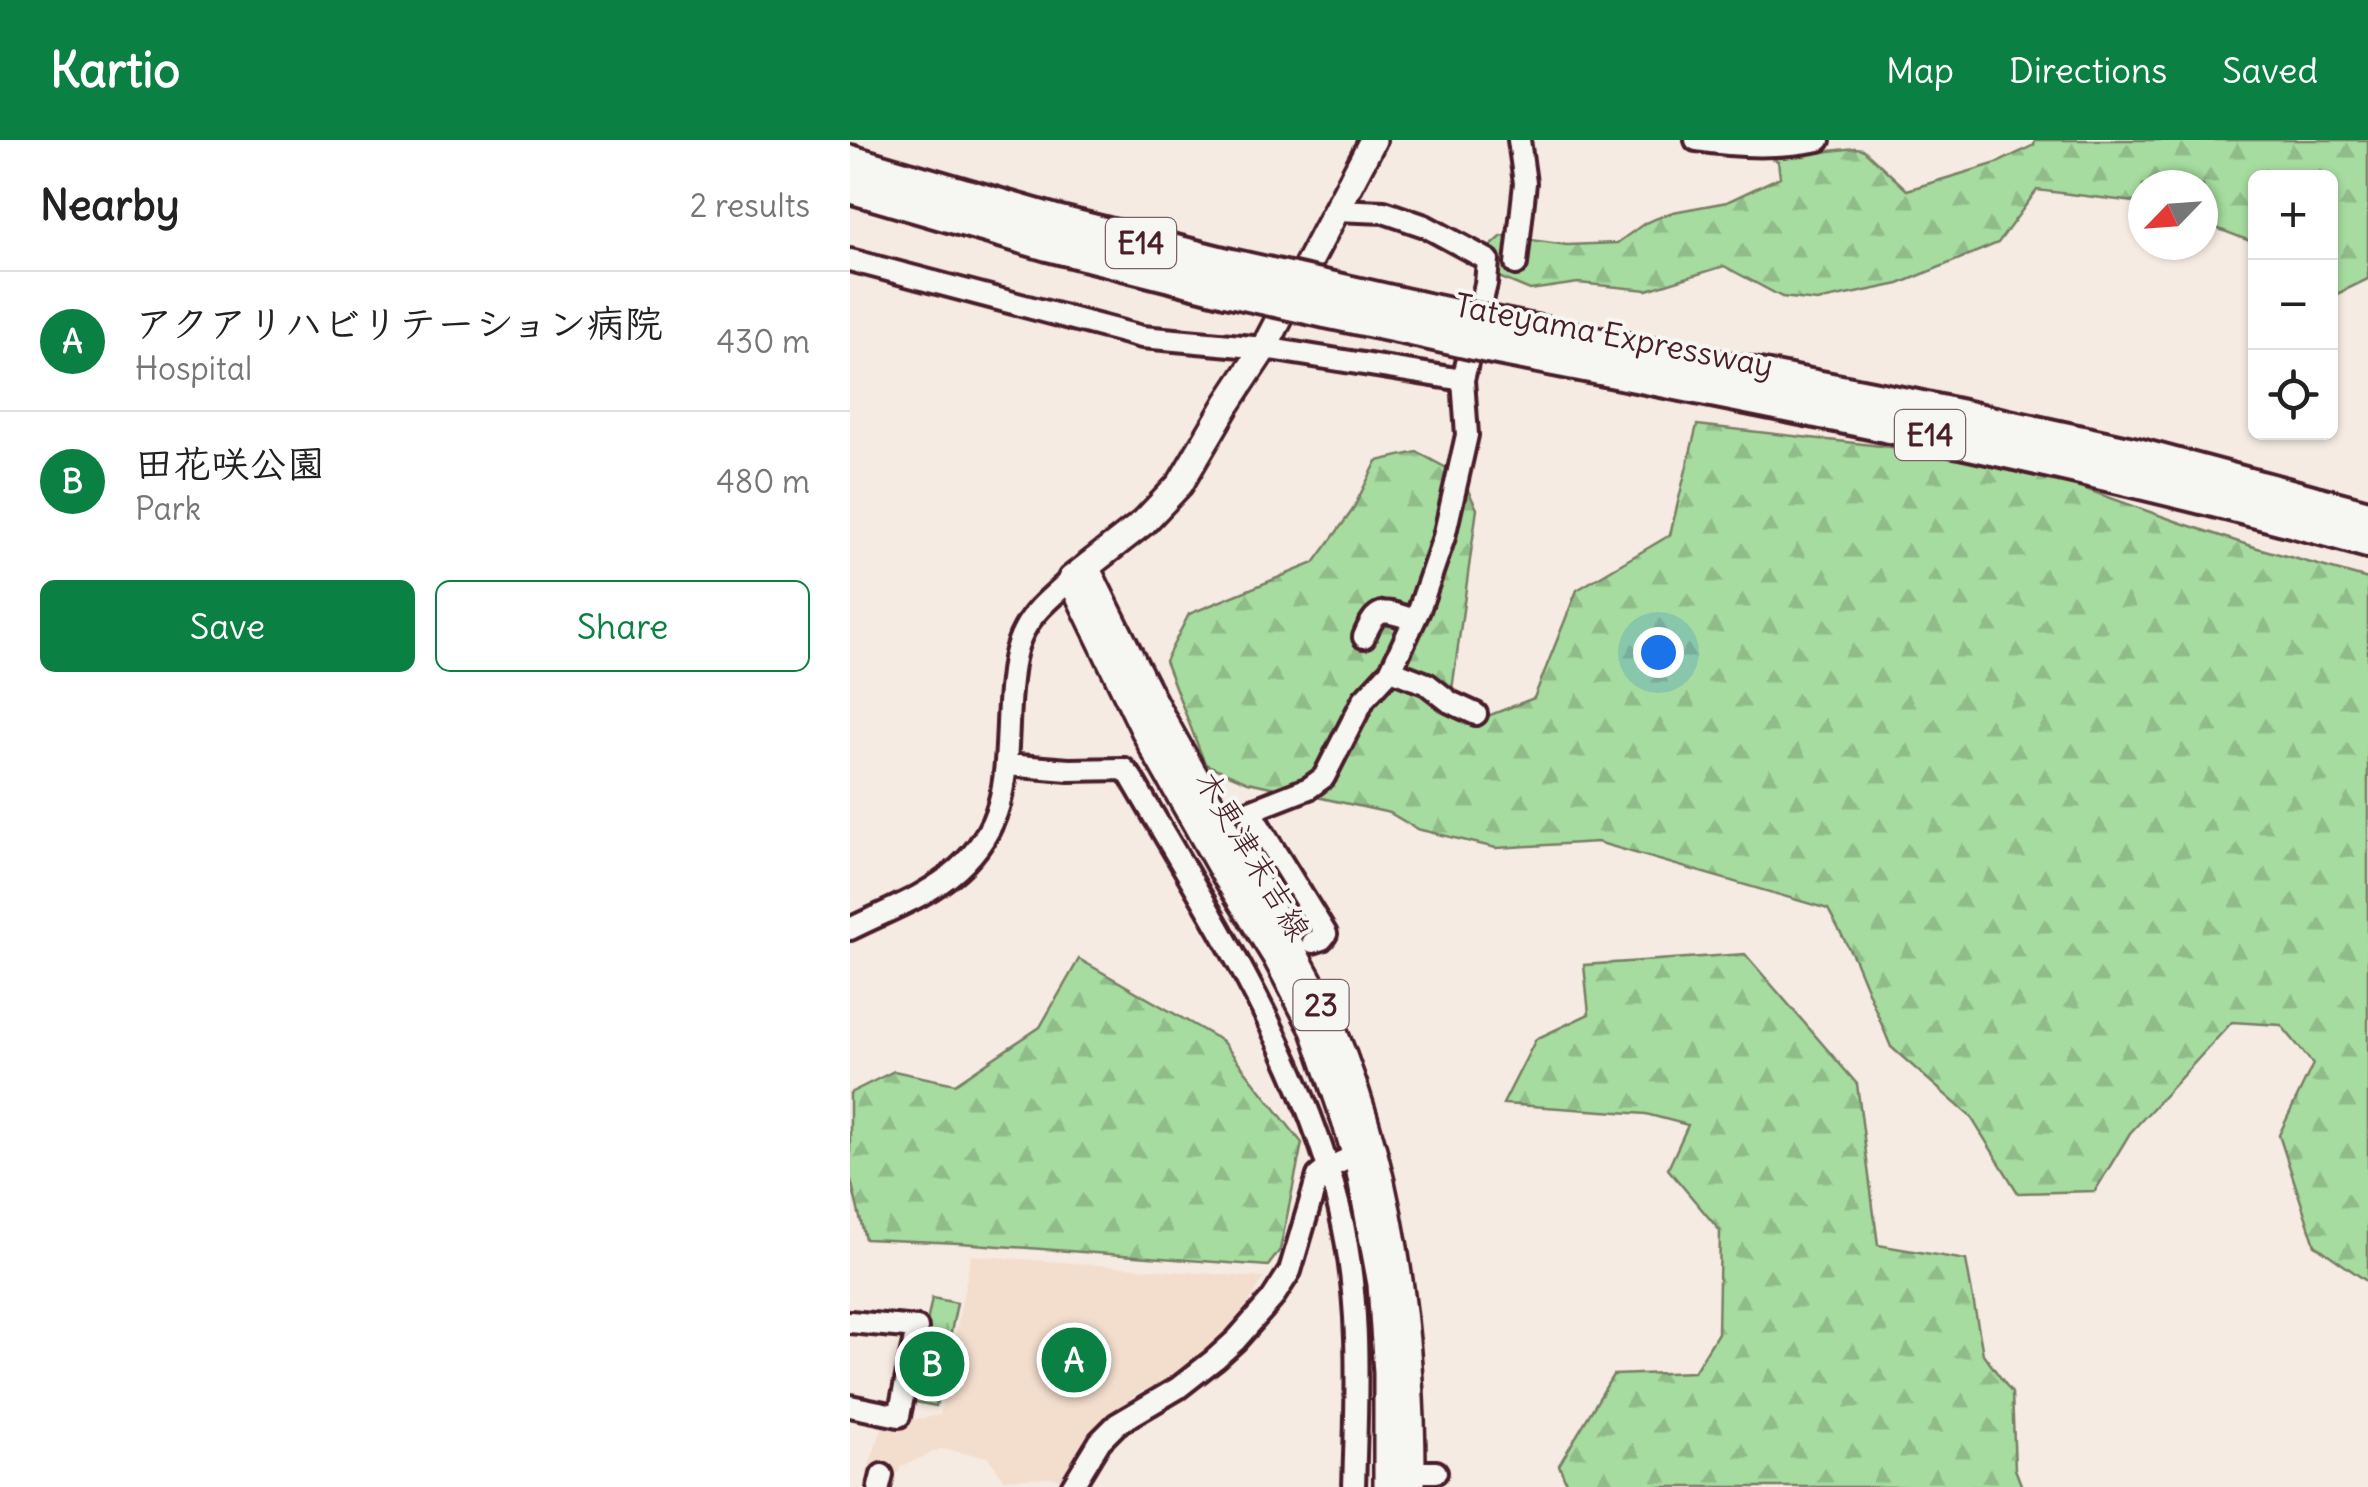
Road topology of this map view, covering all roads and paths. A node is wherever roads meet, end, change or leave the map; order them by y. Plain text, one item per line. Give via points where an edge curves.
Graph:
1 (1373, 140) edge
2 (1519, 140) edge
3 (1696, 140) edge
4 (1820, 140) edge
5 (855, 172) edge
6 (1336, 210) junction
7 (850, 260) edge
8 (1516, 264) dead end
9 (1490, 335) junction
10 (1264, 348) junction
11 (1463, 380) junction
12 (2368, 516) edge
13 (2368, 542) edge
14 (1079, 574) junction
15 (1414, 620) junction
16 (1364, 637) dead end
17 (1392, 670) junction
18 (1476, 714) dead end
19 (1006, 766) junction
20 (1250, 811) junction
21 (1220, 816) junction
22 (850, 929) edge
23 (1313, 942) dead end
24 (1356, 1155) junction
25 (1328, 1168) junction
26 (850, 1322) edge
27 (850, 1406) edge
28 (1420, 1477) edge
29 (1064, 1486) edge
30 (1354, 1487) edge
31 (1387, 1487) edge

1 - 6 main road
2 - 8 street via 1525,183
3 - 4 street via 1766,146
5 - 9 highway, Tateyama Expressway / E14, bridge via 1228,278
6 - 10 main road
6 - 11 street via 1384,212 1488,260
7 - 10 street via 1142,337
9 - 12 highway, Tateyama Expressway / E14 via 1912,405
9 - 13 highway, Tateyama Expressway / E14 via 2244,507
10 - 11 street
10 - 14 main road via 1180,484
11 - 15 street via 1468,435 1444,537
14 - 19 street via 1024,628 1015,652
14 - 21 main road, 木更津末吉線 / 23
14 - 24 main road, 木更津末吉線 / 23 via 1152,746 1314,1030
15 - 16 street via 1378,614
15 - 17 street
17 - 18 street
17 - 20 street via 1364,699 1324,777
19 - 22 street via 993,825 960,868
19 - 25 street via 1124,769 1131,776 1243,953
20 - 21 street
20 - 23 street via 1326,934
21 - 28 main road, 木更津末吉線 / 23 via 1331,1024 1363,1114 1402,1290
24 - 25 street
24 - 31 main road, 木更津末吉線 / 23 via 1382,1284
25 - 29 street via 1318,1176 1290,1271 1272,1299 1215,1359 1117,1424
25 - 30 street via 1355,1302
26 - 27 street via 917,1328 898,1416

